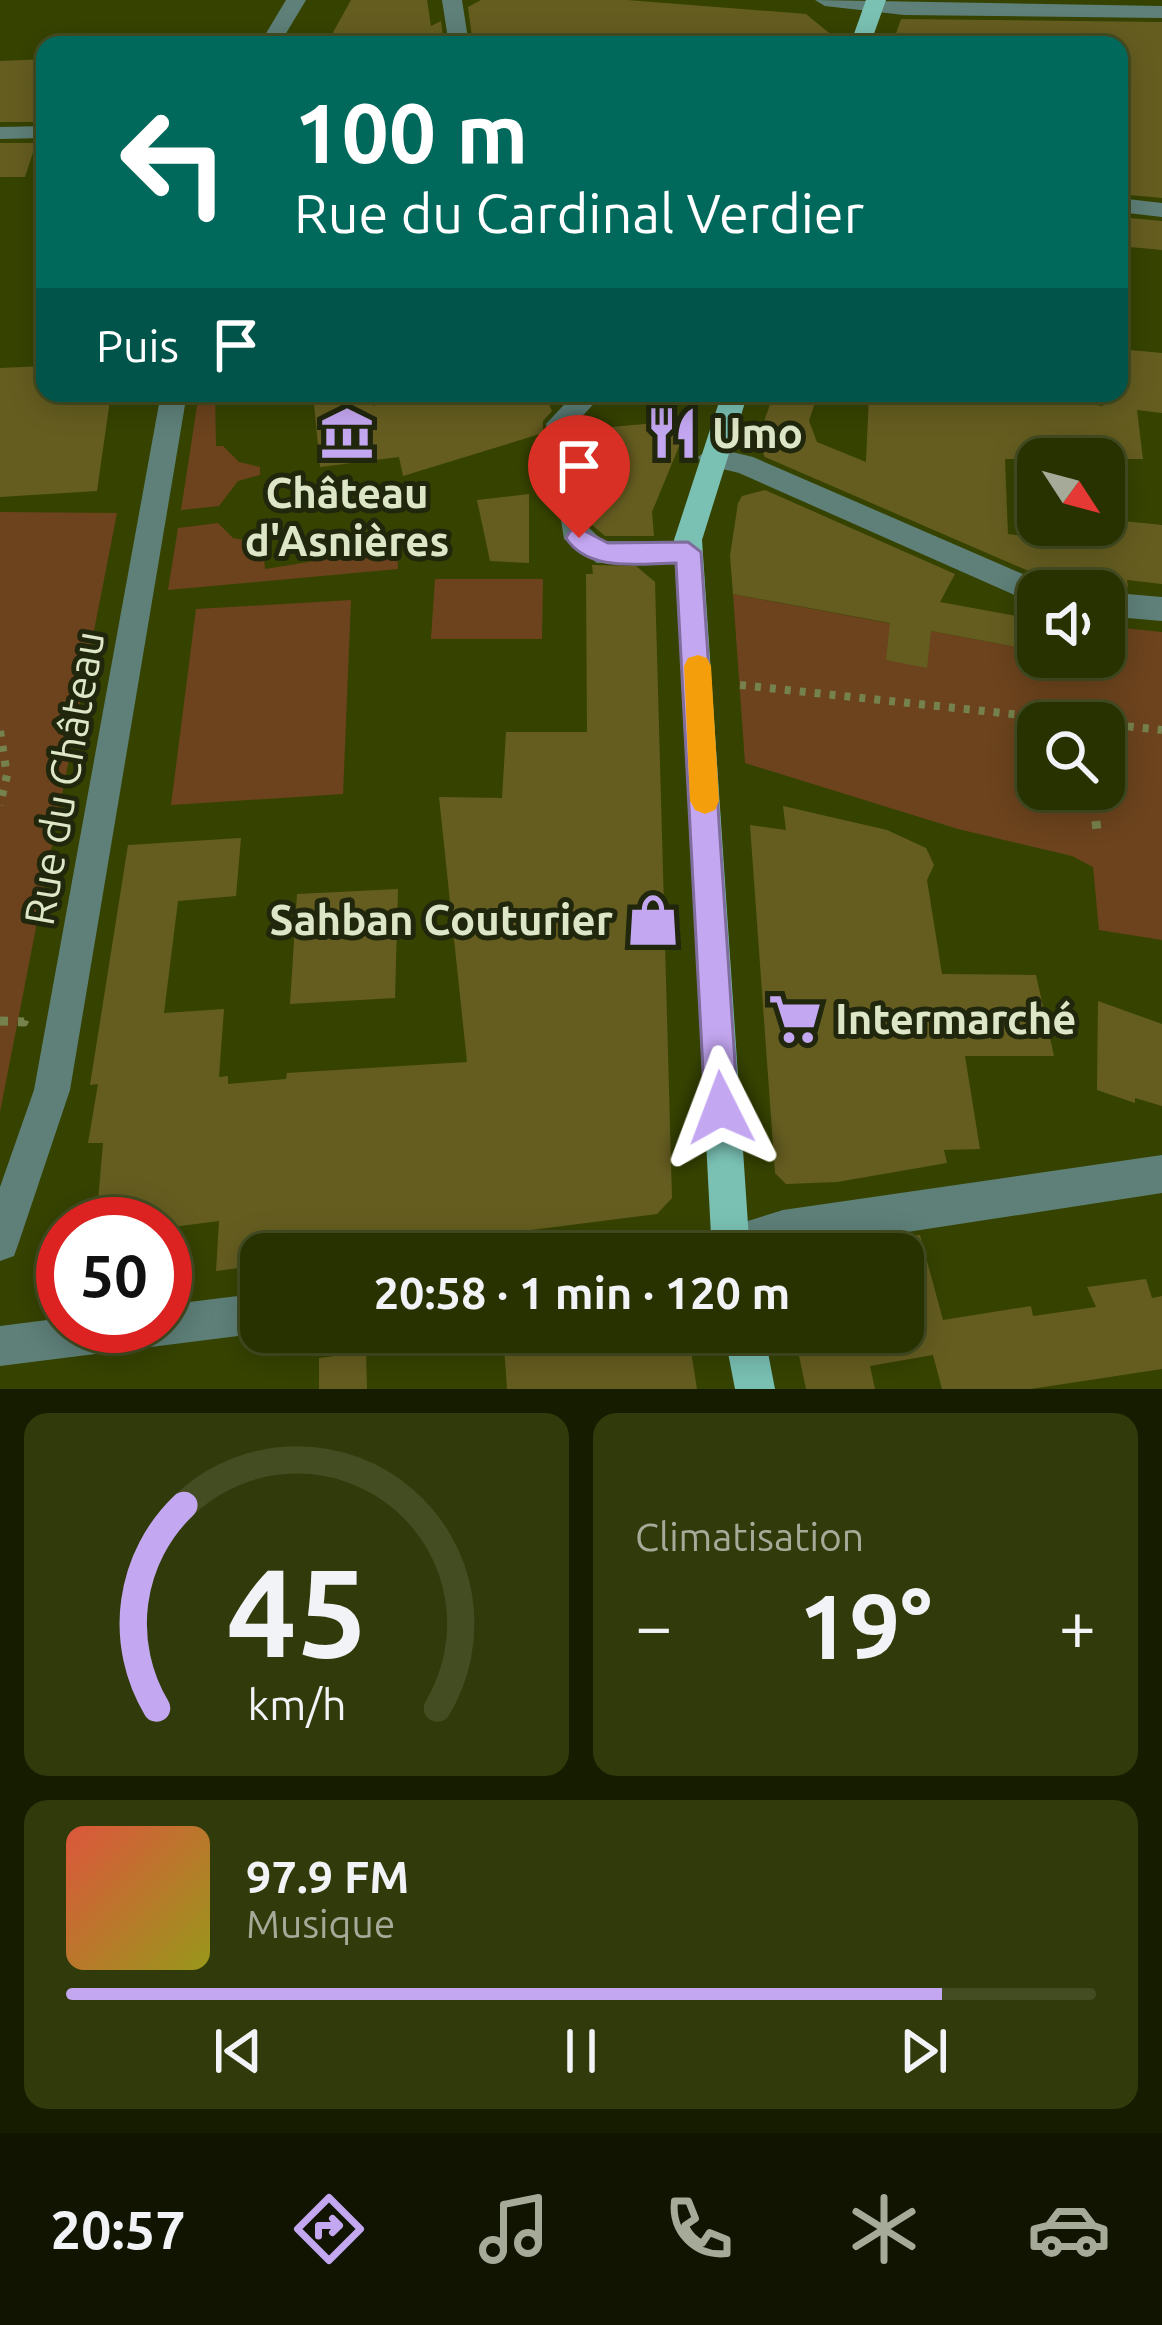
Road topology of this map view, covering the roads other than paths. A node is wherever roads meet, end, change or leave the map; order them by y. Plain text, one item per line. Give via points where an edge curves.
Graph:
1 (296, 0) edge
2 (452, 0) edge
3 (825, 0) edge
4 (875, 3) edge
5 (1162, 12) edge
6 (274, 36) edge
7 (458, 36) edge
8 (863, 36) edge
9 (36, 132) edge
10 (0, 133) edge
11 (1128, 206) edge
12 (1162, 210) edge
13 (172, 402) edge
14 (575, 402) edge
15 (731, 402) edge
16 (711, 457) junction
17 (688, 552) junction
18 (1017, 584) edge
19 (1125, 606) edge
20 (1162, 609) edge
21 (1162, 1174) edge
22 (719, 1233) edge
23 (772, 1233) edge
24 (0, 1242) edge
25 (240, 1316) edge
26 (192, 1322) edge
27 (36, 1342) edge
28 (0, 1346) edge
29 (748, 1353) edge
30 (755, 1389) edge

1 - 6 street
2 - 7 street
3 - 4 street
4 - 5 street
4 - 8 main road
9 - 10 street
11 - 12 street
13 - 24 street, Rue du Château via 52,1090
14 - 17 street via 558,429 579,538 604,553
15 - 16 main road
16 - 17 main road
16 - 18 street via 744,464
17 - 22 main road
19 - 20 street
21 - 23 street
25 - 26 street
27 - 28 street
29 - 30 main road

